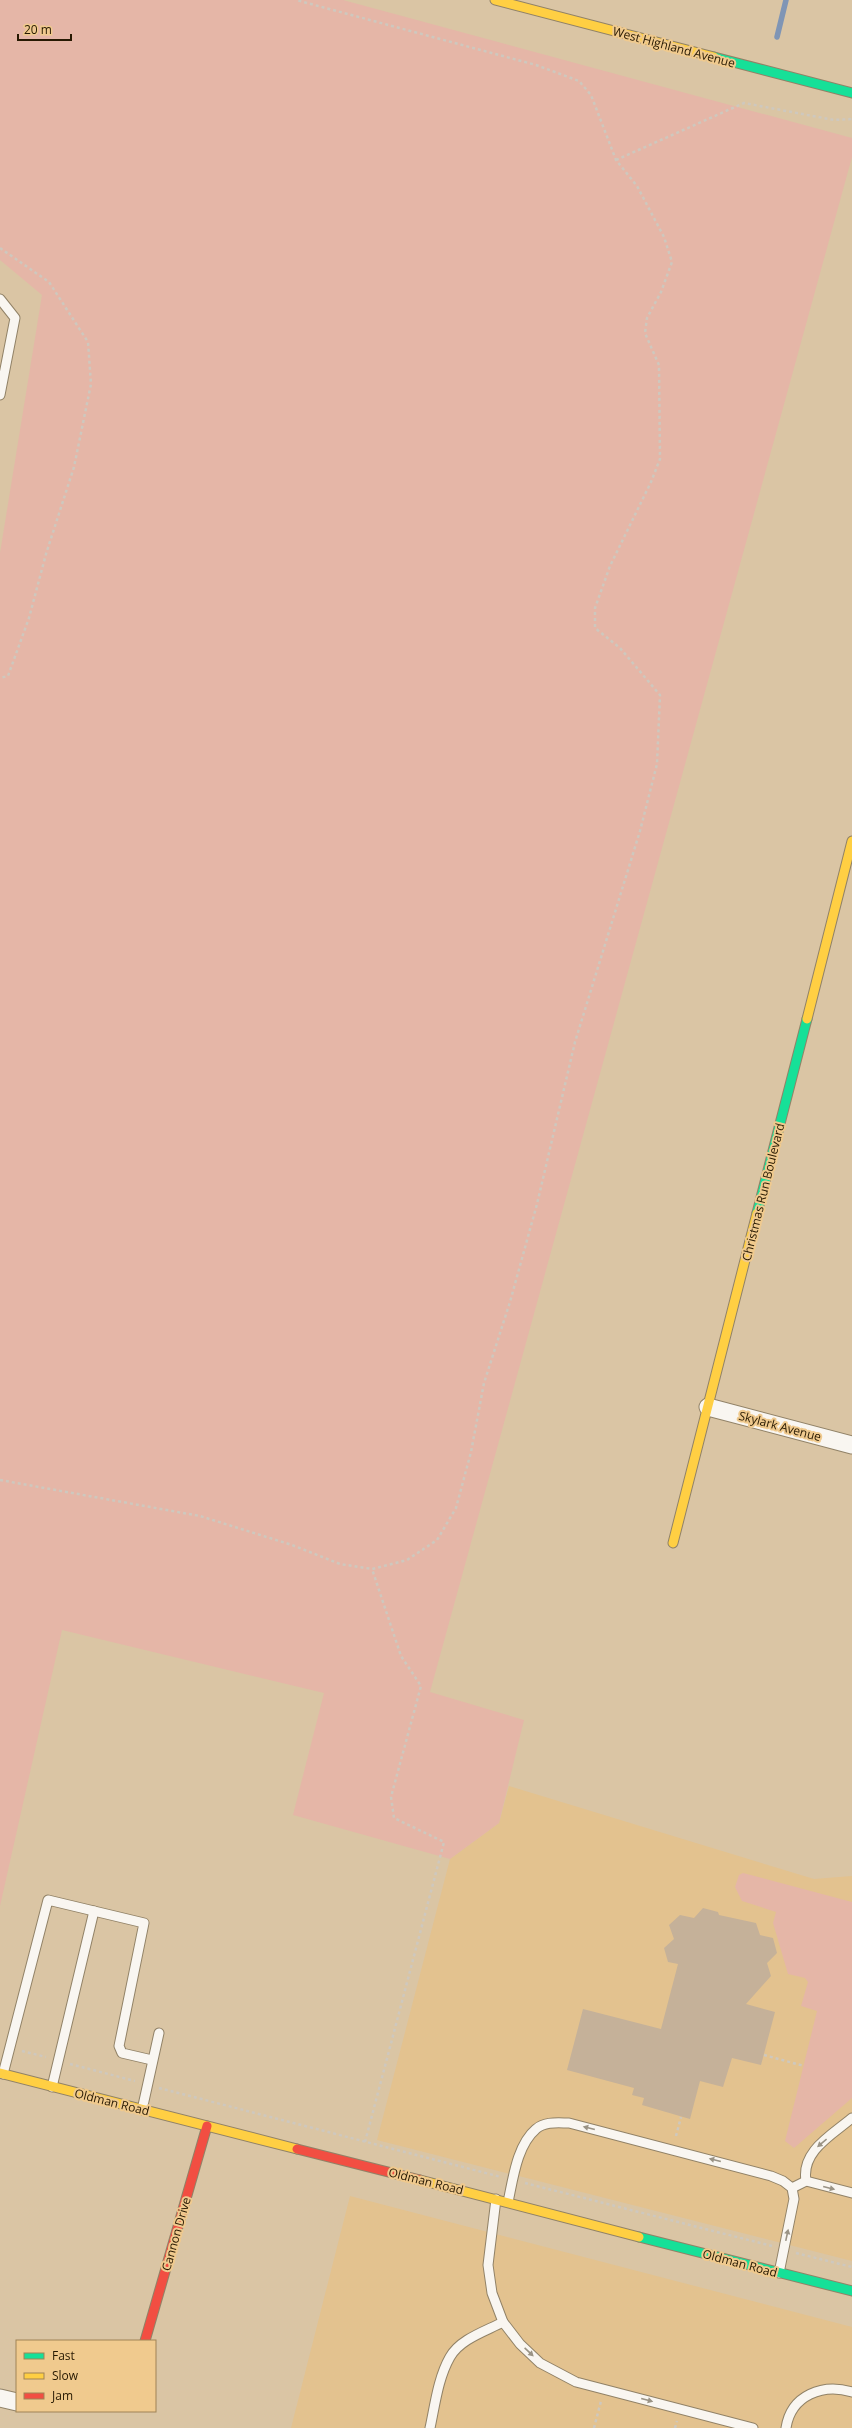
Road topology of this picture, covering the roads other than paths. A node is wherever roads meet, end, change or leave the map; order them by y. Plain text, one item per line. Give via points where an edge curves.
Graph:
1 (495, 0) edge
2 (852, 93) edge
3 (0, 299) edge
4 (4, 351) edge
5 (0, 395) edge
6 (852, 841) edge
7 (708, 1407) junction
8 (852, 1445) edge
9 (673, 1543) dead end
10 (94, 1911) junction
11 (159, 2033) dead end
12 (152, 2060) junction
13 (1, 2074) edge
14 (52, 2087) junction
15 (142, 2110) junction
16 (852, 2118) edge
17 (207, 2126) junction
18 (806, 2181) junction
19 (792, 2188) junction
20 (852, 2193) edge
21 (496, 2199) junction
22 (508, 2202) junction
23 (779, 2273) junction
24 (852, 2291) edge
25 (504, 2322) junction
26 (145, 2340) edge
27 (852, 2392) edge
28 (0, 2398) edge
29 (16, 2402) edge
30 (430, 2428) edge
31 (753, 2428) edge
32 (786, 2428) edge

1 - 2 street, West Highland Avenue
3 - 4 lane via 15,318
4 - 5 lane
6 - 7 street, Christmas Run Boulevard
7 - 8 street, Skylark Avenue
7 - 9 street, Christmas Run Boulevard
10 - 12 lane via 144,1923 119,2046 122,2053
10 - 13 lane via 48,1900
10 - 14 lane
11 - 12 lane
12 - 15 lane
13 - 14 street, Oldman Road
14 - 15 street, Oldman Road
15 - 17 street, Oldman Road
16 -> 18 lane via 813,2151 807,2160
17 - 21 street, Oldman Road
17 - 26 street, Cannon Drive
18 - 19 lane
18 -> 20 lane
19 -> 22 lane via 772,2176 569,2123 550,2123 537,2128 527,2140
23 -> 19 lane via 794,2199
21 - 22 street, Oldman Road
21 - 25 lane via 488,2265 492,2293
22 - 23 street, Oldman Road
23 - 24 street, Oldman Road
25 - 30 lane via 469,2339 450,2356
25 -> 31 lane via 520,2344 540,2363 576,2382
27 - 32 lane via 836,2388 820,2390 805,2396 793,2408
28 - 29 street

